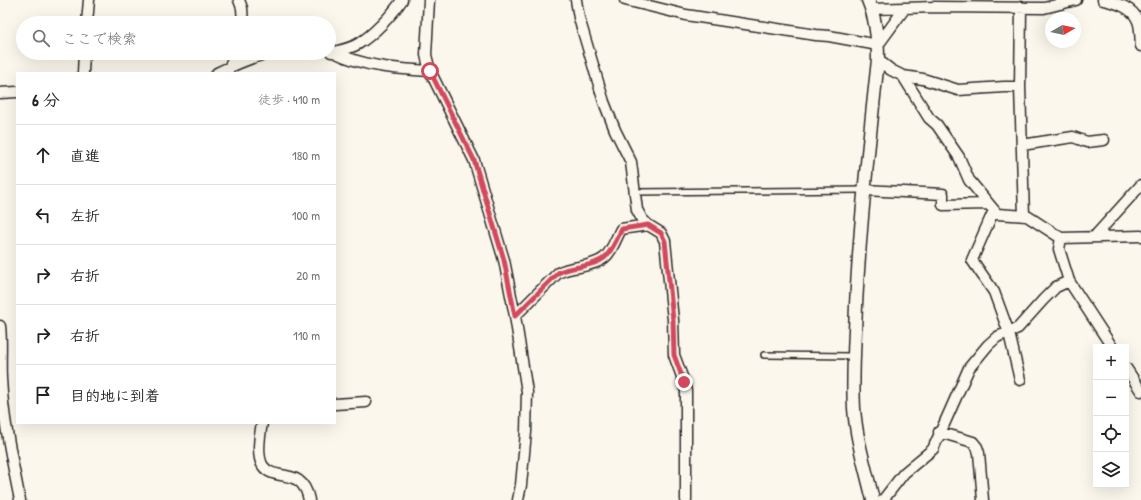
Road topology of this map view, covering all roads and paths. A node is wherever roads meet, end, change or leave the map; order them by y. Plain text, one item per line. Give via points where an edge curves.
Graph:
1 (89, 0) edge
2 (239, 0) edge
3 (402, 0) edge
4 (428, 0) edge
5 (576, 0) edge
6 (625, 0) edge
7 (1076, 0) edge
8 (1103, 0) edge
9 (936, 3) edge
10 (870, 5) edge
11 (1024, 5) edge
12 (905, 8) junction
13 (88, 16) edge
14 (243, 16) edge
15 (1140, 21) edge
16 (878, 45) junction
17 (1141, 46) edge
18 (336, 51) edge
19 (336, 54) edge
20 (84, 60) edge
21 (232, 60) edge
22 (249, 60) edge
23 (878, 60) junction
24 (228, 70) edge
25 (430, 71) junction
26 (83, 72) edge
27 (903, 76) junction
28 (1020, 88) junction
29 (16, 92) edge
30 (0, 93) edge
31 (1104, 140) dead end
32 (1022, 145) junction
33 (1141, 184) edge
34 (864, 190) junction
35 (635, 192) junction
36 (991, 207) junction
37 (1024, 216) junction
38 (648, 225) junction
39 (1094, 236) junction
40 (1141, 236) edge
41 (1061, 238) junction
42 (1068, 281) junction
43 (515, 316) junction
44 (0, 326) edge
45 (1009, 333) junction
46 (1110, 344) edge
47 (764, 355) dead end
48 (854, 356) junction
49 (1129, 373) edge
50 (1020, 380) dead end
51 (1141, 391) edge
52 (366, 402) dead end
53 (336, 404) edge
54 (262, 424) edge
55 (939, 432) junction
56 (20, 500) edge
57 (309, 500) edge
58 (518, 500) edge
59 (686, 500) edge
60 (873, 500) edge
61 (883, 500) edge
62 (983, 500) edge

1 - 13 street
2 - 14 street
3 - 18 street via 384,21 357,45
4 - 25 street via 426,55
5 - 35 street via 604,102 614,130 631,162
6 - 16 street via 686,15
7 - 11 street via 1044,8
8 - 15 street via 1120,4
9 - 11 street
9 - 12 street
10 - 12 street
10 - 16 street
11 - 28 street
12 - 16 street
15 - 17 street
16 - 23 street
19 - 25 street via 392,69
20 - 26 street
21 - 24 street
22 - 24 street
23 - 27 street
23 - 34 street
25 - 43 street via 474,160 504,260
27 - 28 street via 958,90
27 - 36 street via 929,118 937,125 959,157 969,180
28 - 32 street
29 - 30 street
31 - 32 street via 1087,142 1073,137
32 - 37 street
33 - 39 street
34 - 35 lane
34 - 36 street via 943,194 943,205
34 - 48 street
35 - 38 street via 637,210
36 - 37 street via 997,214
36 - 45 street via 972,260 994,292
37 - 41 street
38 - 43 street via 622,229 608,255 601,261 558,273
38 - 59 street via 661,233 665,241 674,355 686,391
39 - 40 street
39 - 41 street
41 - 42 street via 1060,249
42 - 45 street via 1056,287 1018,328
42 - 46 street
43 - 58 street via 526,392 526,432
44 - 56 street via 5,418
45 - 50 street
45 - 55 street via 997,337 969,368
47 - 48 lane
48 - 60 street via 854,409
49 - 51 street
52 - 53 street
54 - 57 street via 262,465 268,471 295,478 302,484
55 - 61 street via 933,449 904,473
55 - 62 street via 972,442 977,447

